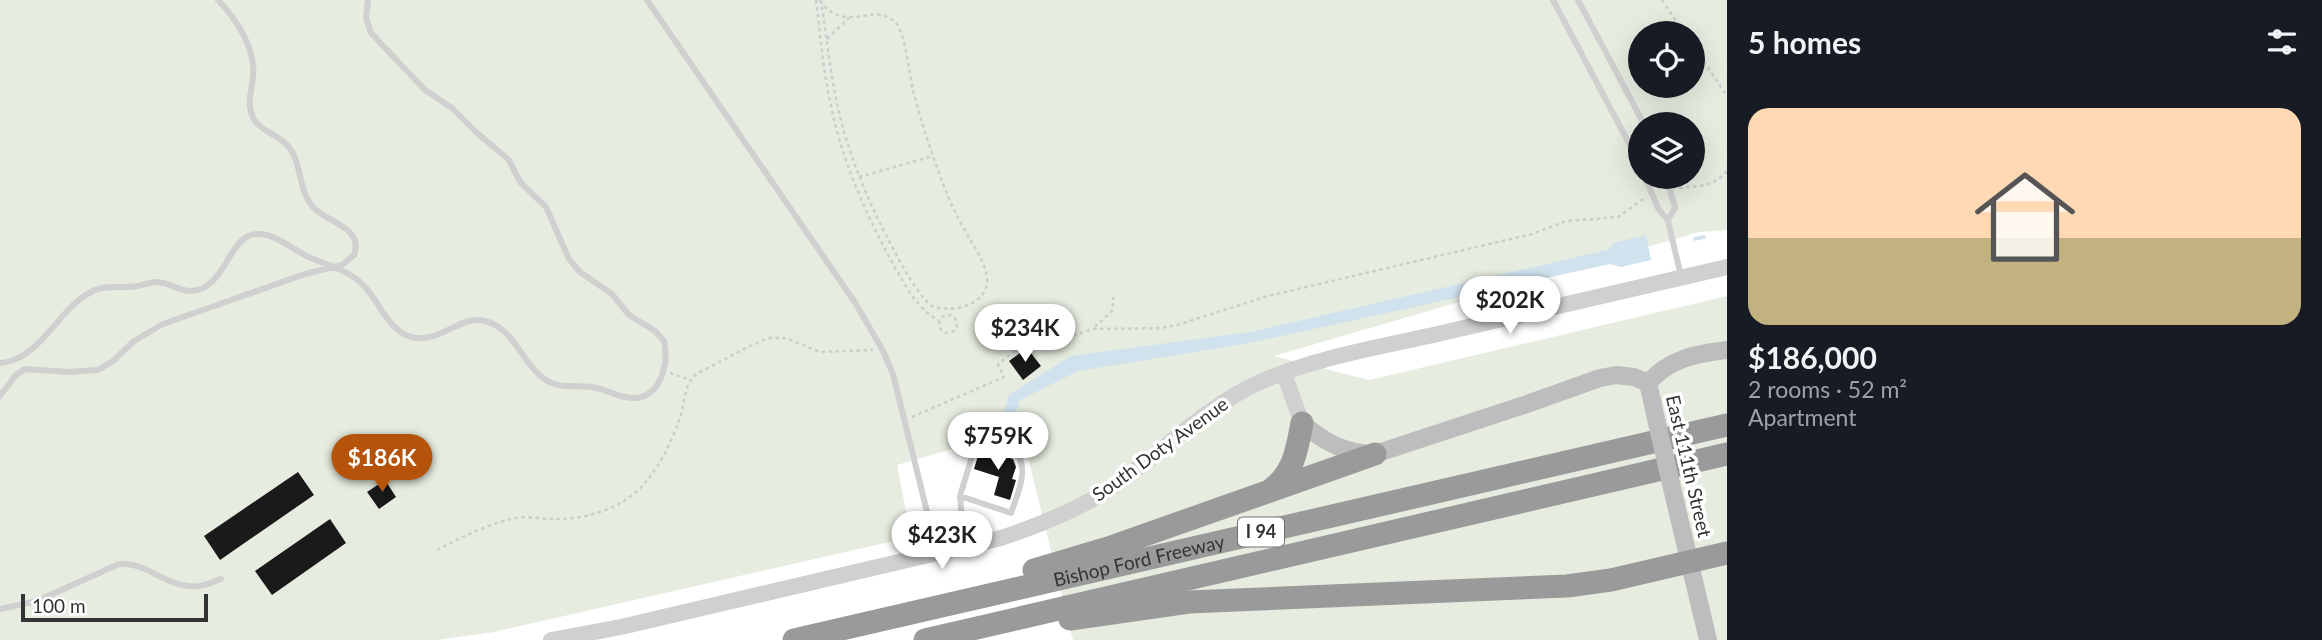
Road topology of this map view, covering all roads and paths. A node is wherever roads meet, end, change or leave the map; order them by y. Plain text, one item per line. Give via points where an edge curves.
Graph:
1 (218, 0) edge
2 (368, 0) edge
3 (647, 0) edge
4 (1553, 0) edge
5 (1578, 0) edge
6 (1662, 0) edge
7 (819, 1) edge
8 (852, 16) junction
9 (1676, 21) edge
10 (827, 39) junction
11 (1705, 63) edge
12 (1727, 96) edge
13 (1638, 112) edge
14 (1628, 141) edge
15 (933, 156) junction
16 (1727, 171) edge
17 (859, 177) junction
18 (1705, 184) edge
19 (1650, 189) edge
20 (1671, 189) edge
21 (1653, 195) junction
22 (1668, 220) junction
23 (333, 267) junction
24 (1727, 267) edge
25 (1682, 278) junction
26 (1114, 297) dead end
27 (940, 321) junction
28 (1049, 322) dead end
29 (1093, 329) junction
30 (1041, 341) junction
31 (1727, 350) edge
32 (883, 351) junction
33 (0, 363) edge
34 (664, 371) junction
35 (1284, 374) junction
36 (690, 380) junction
37 (1648, 383) junction
38 (0, 396) edge
39 (906, 420) junction
40 (1302, 424) junction
41 (1727, 425) edge
42 (1376, 454) junction
43 (1727, 454) edge
44 (1268, 492) junction
45 (960, 496) junction
46 (964, 547) junction
47 (437, 550) dead end
48 (1727, 553) edge
49 (937, 554) junction
50 (1691, 561) junction
51 (221, 579) dead end
52 (0, 609) edge
53 (921, 611) junction
54 (1018, 619) junction
55 (551, 640) edge
56 (794, 640) edge
57 (925, 640) edge
58 (1708, 640) edge

1 - 23 lane via 237,23 248,48 253,74 248,103 253,117 291,150 304,196 312,206 354,239 354,255
2 - 34 lane via 366,18 371,33 425,90 452,107 509,160 520,182 546,207 569,259 580,272 660,336 665,347
3 - 32 lane via 856,304
4 - 14 lane
5 - 13 lane
6 - 9 path
7 - 8 path via 834,14
7 - 10 path
7 - 27 path via 830,103 852,178 911,295 921,309
8 - 10 path
8 - 15 path via 878,12 898,27
10 - 17 path via 838,107
11 - 12 path
15 - 17 path
15 - 17 path via 987,276 982,293 965,306 939,308 924,299 893,249
16 - 18 path
19 - 21 lane
20 - 22 lane via 1675,207
21 - 22 lane
21 - 29 path via 1618,217 1558,223 1532,234 1268,296 1177,325
22 - 25 lane
23 - 33 lane via 266,235 247,236 205,288 190,292 156,282 102,288 72,306 24,355
23 - 34 lane via 361,283 404,334 432,337 467,321 486,321 501,329 533,370 556,385 596,387 637,398 650,391
23 - 38 lane via 163,324 98,370 25,369
24 - 25 street, South Doty Avenue
25 - 35 street, South Doty Avenue via 1351,354
26 - 29 path via 1114,310
27 - 27 path via 947,333 957,325 952,315
28 - 30 path
29 - 30 path via 1046,344
30 - 39 path via 1034,336 998,364 1004,377
31 - 37 main road via 1678,359
32 - 36 path via 820,352 786,338 769,338
32 - 39 lane
34 - 36 path
35 - 40 street
35 - 46 street, South Doty Avenue via 1226,400 1128,476 1076,509
36 - 47 path via 668,447 630,497 564,520 513,518
37 - 42 main road via 1616,375 1600,378
37 - 50 main road, East 111th Street, bridge
39 - 49 lane
40 - 42 main road via 1332,445
40 - 44 highway via 1291,469
41 - 53 highway, Bishop Ford Freeway / I 94
42 - 44 highway
43 - 54 highway, Bishop Ford Freeway / I 94
44 - 53 highway
45 - 45 lane via 977,440 1011,449 1019,458 1021,480 1011,513
45 - 46 lane
46 - 49 street, South Doty Avenue
48 - 50 highway
49 - 55 street, South Doty Avenue
50 - 54 highway via 1567,586 1189,602 1063,620
50 - 58 main road, East 111th Street
51 - 52 lane via 189,587 127,563 118,564 37,601
53 - 56 highway, Bishop Ford Freeway / I 94
54 - 57 highway, Bishop Ford Freeway / I 94

